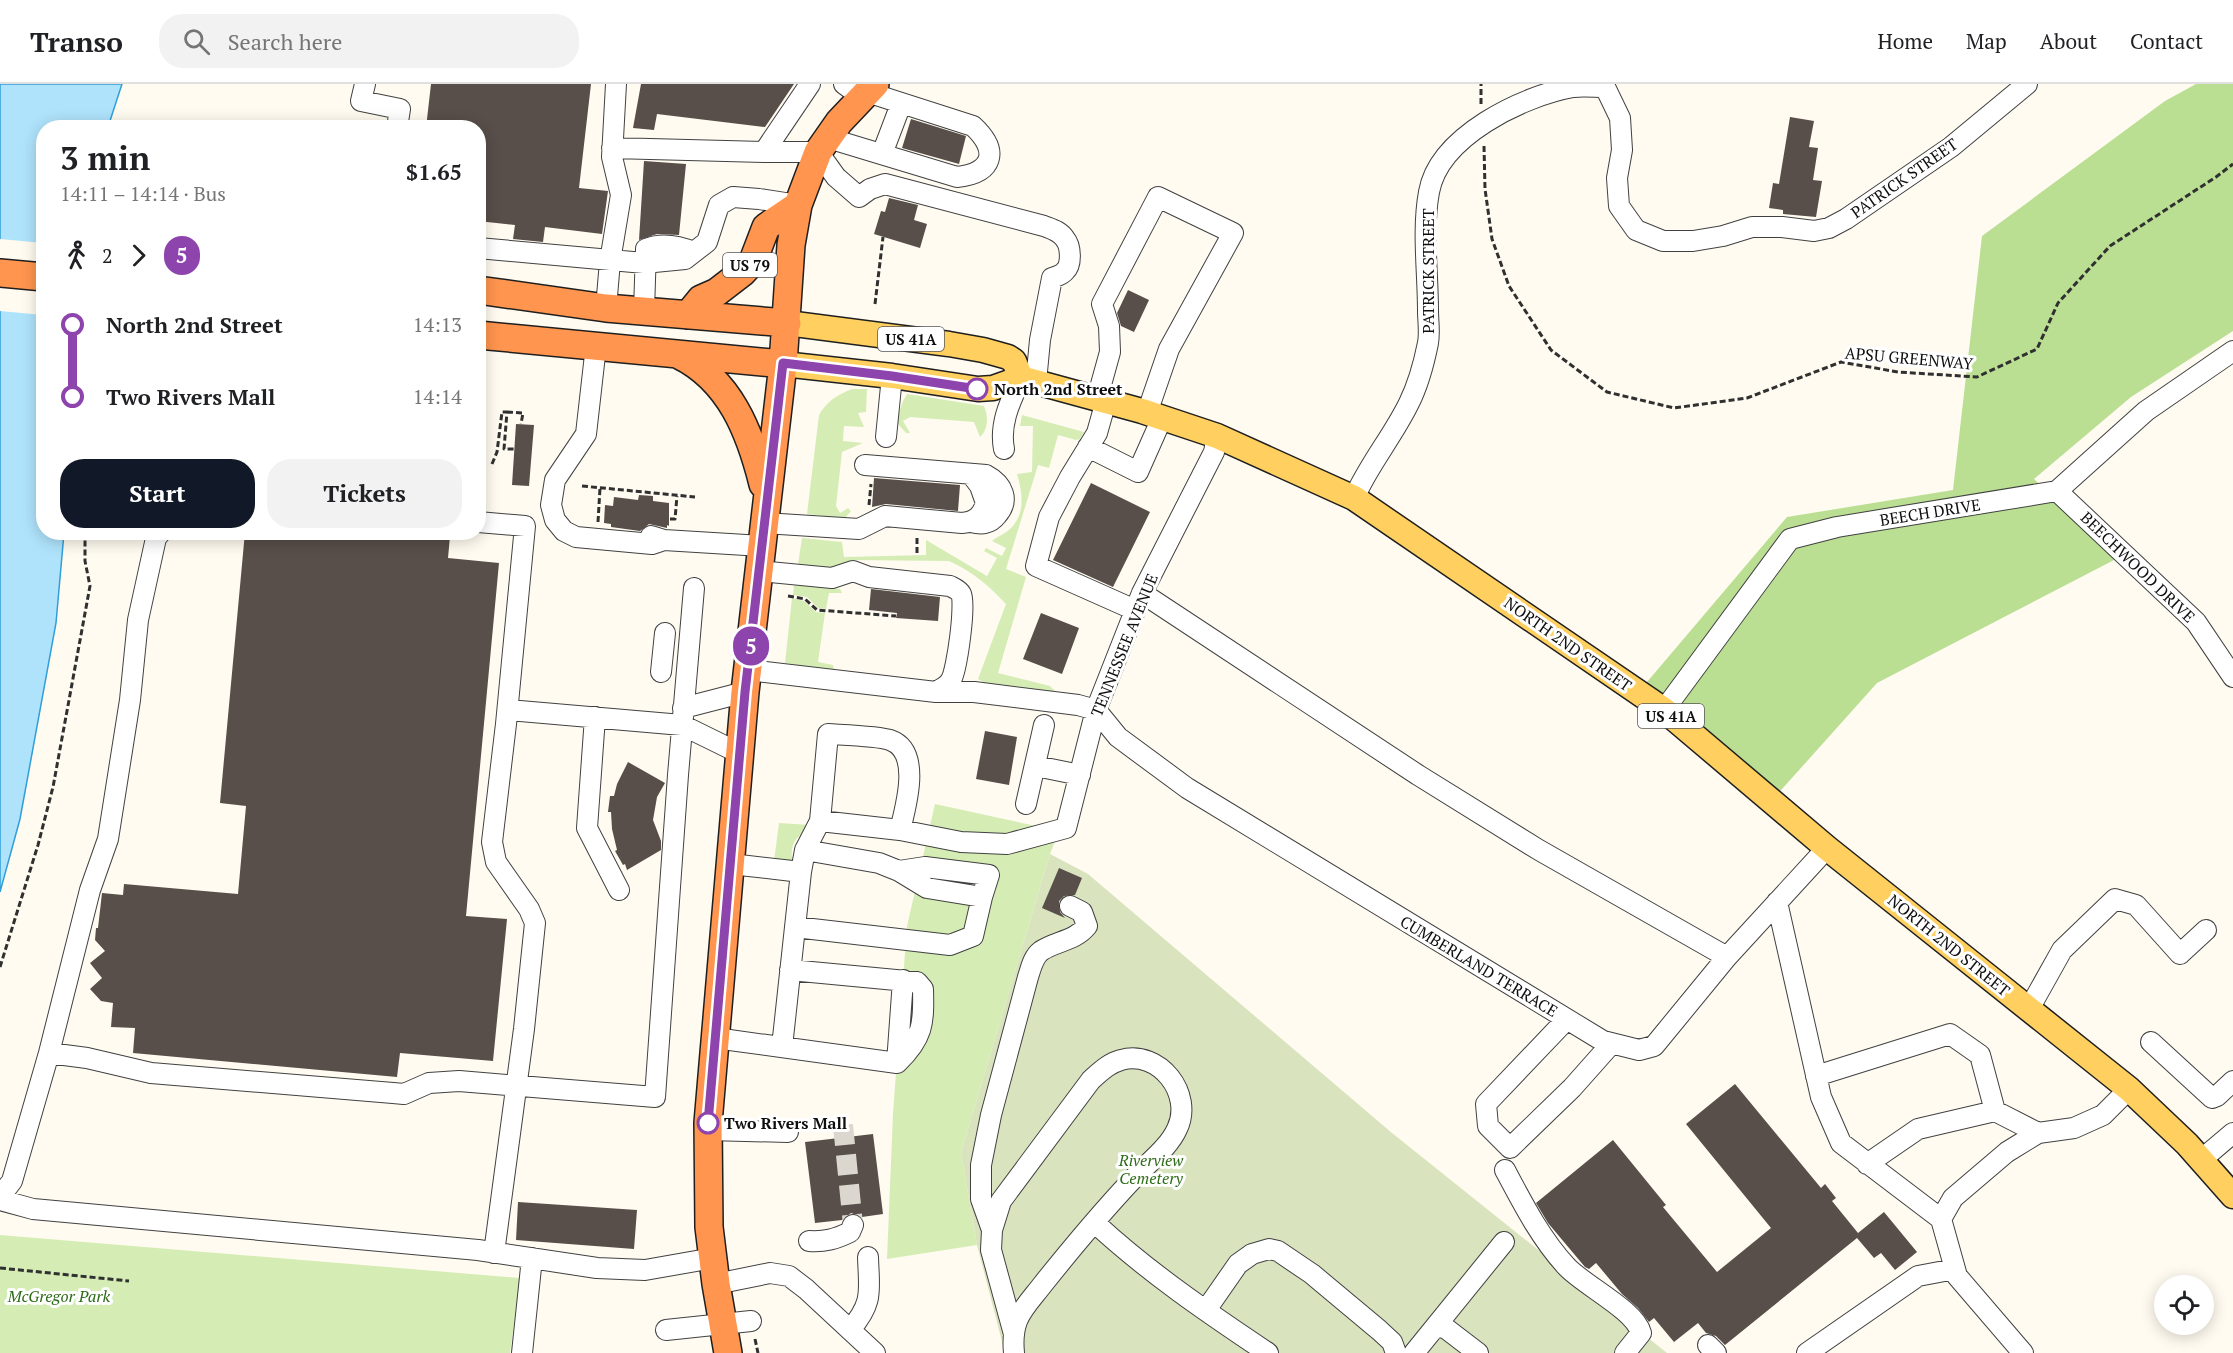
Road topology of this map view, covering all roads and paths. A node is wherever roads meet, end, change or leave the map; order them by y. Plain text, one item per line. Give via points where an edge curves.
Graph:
1 (365, 84) edge
2 (616, 84) edge
3 (810, 84) edge
4 (1481, 84) edge
5 (2027, 84) edge
6 (862, 89) edge
7 (905, 105) junction
8 (398, 120) edge
9 (1484, 124) junction
10 (823, 145) junction
11 (612, 148) junction
12 (764, 152) junction
13 (889, 156) junction
14 (2233, 164) edge
15 (798, 205) junction
16 (883, 237) dead end
17 (486, 249) edge
18 (610, 261) junction
19 (644, 263) junction
20 (0, 273) edge
21 (36, 276) edge
22 (486, 291) edge
23 (875, 304) dead end
24 (606, 308) junction
25 (644, 311) junction
26 (688, 315) junction
27 (786, 323) junction
28 (486, 336) edge
29 (596, 346) junction
30 (2233, 351) edge
31 (674, 353) junction
32 (783, 363) junction
33 (892, 376) junction
34 (1029, 380) junction
35 (1102, 400) junction
36 (507, 412) junction
37 (1155, 415) junction
38 (521, 424) dead end
39 (1217, 436) junction
40 (886, 437) dead end
41 (1088, 447) junction
42 (1004, 448) dead end
43 (514, 449) dead end
44 (492, 464) dead end
45 (865, 465) dead end
46 (561, 472) junction
47 (582, 486) dead end
48 (600, 488) junction
49 (2058, 491) junction
50 (677, 495) junction
51 (694, 496) dead end
52 (1354, 498) junction
53 (670, 519) dead end
54 (486, 523) edge
55 (597, 530) junction
56 (763, 535) junction
57 (85, 540) edge
58 (156, 540) edge
59 (664, 540) junction
60 (694, 588) dead end
61 (788, 596) dead end
62 (1138, 602) junction
63 (896, 616) dead end
64 (665, 633) dead end
65 (661, 672) dead end
66 (2233, 678) edge
67 (747, 681) junction
68 (936, 692) junction
69 (507, 710) junction
70 (1096, 710) junction
71 (1664, 710) junction
72 (595, 717) junction
73 (683, 717) junction
74 (1044, 725) dead end
75 (741, 754) junction
76 (1036, 766) junction
77 (1080, 775) junction
78 (1026, 804) dead end
79 (820, 821) junction
80 (900, 830) junction
81 (1827, 848) junction
82 (805, 850) junction
83 (731, 864) junction
84 (801, 872) junction
85 (619, 890) dead end
86 (1777, 902) junction
87 (1070, 906) dead end
88 (795, 927) junction
89 (2206, 930) dead end
90 (1727, 957) junction
91 (0, 967) edge
92 (790, 970) junction
93 (2029, 1009) junction
94 (1567, 1019) junction
95 (715, 1038) junction
96 (2151, 1042) dead end
97 (1612, 1043) junction
98 (782, 1047) junction
99 (49, 1053) junction
100 (1816, 1076) junction
101 (2233, 1082) edge
102 (515, 1085) junction
103 (2129, 1089) junction
104 (1995, 1111) junction
105 (708, 1130) junction
106 (788, 1132) dead end
107 (2038, 1133) junction
108 (2233, 1133) edge
109 (2201, 1160) junction
110 (1867, 1164) junction
111 (1505, 1170) dead end
112 (2233, 1196) edge
113 (0, 1198) edge
114 (1941, 1220) junction
115 (1095, 1223) junction
116 (853, 1225) dead end
117 (992, 1230) junction
118 (809, 1241) dead end
119 (1504, 1242) dead end
120 (494, 1253) junction
121 (868, 1257) dead end
122 (532, 1258) junction
123 (713, 1258) junction
124 (0, 1268) edge
125 (1955, 1269) junction
126 (129, 1281) dead end
127 (716, 1284) junction
128 (1206, 1310) junction
129 (751, 1321) dead end
130 (723, 1324) junction
131 (1435, 1328) junction
132 (666, 1330) dead end
133 (850, 1330) junction
134 (1014, 1344) edge
135 (522, 1353) edge
136 (728, 1353) edge
137 (875, 1353) edge
138 (1268, 1353) edge
139 (1396, 1353) edge
140 (1414, 1353) edge
141 (1478, 1353) edge
142 (1625, 1353) edge
143 (1807, 1353) edge
144 (2023, 1353) edge

1 - 8 street via 361,101 400,109
2 - 11 street
3 - 12 street
4 - 9 path, APSU GREENWAY
5 - 9 street, PATRICK STREET via 1951,147 1829,228 1814,231 1752,227 1693,241 1663,241 1636,230 1619,206 1620,118 1605,87 1576,87 1551,93 1509,108
6 - 7 street
6 - 10 highway, US 79
7 - 13 street
7 - 13 street via 973,126 986,138 990,154 986,166 974,175 957,177
9 - 14 path, APSU GREENWAY via 1485,189 1492,239 1509,286 1551,350 1607,392 1674,408 1747,398 1841,362 1898,372 1977,377 2037,350 2058,303 2110,246
9 - 52 street, PATRICK STREET via 1447,156 1429,189 1429,340 1409,403
10 - 12 street
10 - 13 street
10 - 15 highway, US 79
10 - 34 street via 836,177 859,197 885,184 1044,226 1067,240 1068,268 1052,278
11 - 12 street
11 - 18 street via 621,195
15 - 19 street via 733,197 719,205 707,242 694,252 656,245 646,249
15 - 26 highway, US 79 via 766,227 753,261 743,272 701,299
15 - 27 highway, US 79
16 - 23 path
17 - 18 street
18 - 19 street
18 - 24 street
19 - 25 street
20 - 21 highway
22 - 24 highway, US 41A
24 - 25 highway, US 41A
25 - 26 highway, US 41A
26 - 27 highway, US 41A
27 - 32 highway
27 - 34 main road, US 41A via 983,350 1008,357
28 - 29 highway
29 - 31 highway
29 - 46 street via 586,434
30 - 49 street via 2146,411
31 - 32 highway
31 - 56 highway via 709,375 733,405 755,453
32 - 33 main road, US 41A
32 - 56 highway
33 - 34 main road, US 41A via 978,389
33 - 40 street
34 - 35 main road, NORTH 2ND STREET / US 41A
34 - 42 street via 1006,409
35 - 37 main road, NORTH 2ND STREET / US 41A
35 - 37 street via 1110,352 1102,304 1158,197 1233,233 1169,349
35 - 41 street via 1097,433
36 - 38 path via 523,414
36 - 43 path via 504,449
36 - 44 path via 502,412
37 - 39 main road, NORTH 2ND STREET / US 41A
37 - 41 street via 1138,472
39 - 52 main road, NORTH 2ND STREET / US 41A
39 - 62 street, TENNESSEE AVENUE via 1214,452
41 - 62 street via 1049,518 1036,566
45 - 56 street via 971,474 986,503 979,517 971,522 885,516 859,529
46 - 55 street via 561,512 574,526
46 - 59 street via 555,480 551,504 555,520 564,531 596,539 652,544
47 - 48 path
48 - 50 path
48 - 55 path
49 - 66 street, BEECHWOOD DRIVE via 2196,622
49 - 71 street, BEECH DRIVE via 1837,527 1790,539
50 - 51 path
50 - 53 path via 675,519
52 - 71 main road, NORTH 2ND STREET / US 41A
54 - 69 street via 525,526
55 - 59 street
56 - 59 street
56 - 67 highway
56 - 68 street via 832,578 853,571 869,577 957,589 963,605 957,662 950,683
57 - 91 path via 90,586 53,787
58 - 99 street via 138,620 108,839 90,890
60 - 73 street
61 - 63 path via 805,599 817,610
62 - 70 street, TENNESSEE AVENUE
62 - 90 street via 1539,850
64 - 65 street
67 - 68 street
67 - 73 street
67 - 75 highway
68 - 70 street via 974,692
69 - 72 street
69 - 102 street via 492,842 496,862 535,923
70 - 77 street, TENNESSEE AVENUE
70 - 94 street, CUMBERLAND TERRACE via 1118,737 1187,788
71 - 81 main road, NORTH 2ND STREET / US 41A
72 - 73 street
72 - 85 street via 587,828
73 - 75 street
73 - 102 street via 655,1097
74 - 76 street
75 - 83 highway
76 - 77 street
76 - 78 street
77 - 80 street, TENNESSEE AVENUE via 1066,828 1007,844 961,842
79 - 80 street
79 - 80 street via 828,734 890,740 902,748 909,766 908,796
79 - 82 street
81 - 86 street, CUMBERLAND TERRACE
81 - 93 main road, NORTH 2ND STREET / US 41A
82 - 84 street
82 - 88 street via 879,863 927,888 982,897 973,936 950,945
83 - 84 street
83 - 95 highway
84 - 88 street
86 - 90 street, CUMBERLAND TERRACE
86 - 100 street
87 - 117 street via 1082,912 1087,926 1081,934 1036,956 991,1115 981,1165 981,1199
88 - 92 street
89 - 93 street via 2180,954 2136,905 2115,899 2062,950
90 - 97 street, CUMBERLAND TERRACE via 1654,1046 1639,1050
92 - 98 street
92 - 98 street via 917,982 923,989 924,1019 913,1048 897,1063
93 - 103 main road, NORTH 2ND STREET / US 41A
94 - 97 street, CUMBERLAND TERRACE
94 - 97 street via 1486,1104 1488,1126 1509,1148
95 - 98 street
95 - 105 highway
96 - 101 street via 2212,1098
99 - 102 street via 151,1073 404,1094 436,1082
99 - 113 street via 12,1181
100 - 104 street via 1950,1034 1980,1055
100 - 110 street via 1840,1143
102 - 120 street
103 - 107 street via 2103,1115 2073,1128
103 - 109 main road, NORTH 2ND STREET / US 41A
104 - 107 street
104 - 110 street via 1918,1130
105 - 106 street
105 - 123 highway
107 - 114 street via 2007,1152 1953,1198
108 - 109 street
109 - 112 main road, NORTH 2ND STREET / US 41A
110 - 114 street
111 - 142 street via 1529,1214 1568,1268 1639,1326 1641,1333
113 - 120 street via 33,1209
114 - 125 street
115 - 117 street via 1177,1129 1180,1100 1176,1086 1150,1062 1121,1060 1090,1080 1001,1201
115 - 128 street
115 - 134 street via 1027,1305 1017,1321
116 - 118 street via 850,1232 837,1239
117 - 134 street via 991,1250
119 - 131 street
120 - 122 street
121 - 133 street via 869,1301
122 - 123 street via 597,1268 645,1270
122 - 135 street
123 - 127 highway
124 - 126 path
125 - 143 street via 1918,1276
125 - 144 street
127 - 130 highway
127 - 133 street via 770,1273 789,1276
128 - 138 street
128 - 139 street via 1238,1264 1252,1254 1269,1249 1278,1251 1379,1330 1392,1342
129 - 130 street
130 - 132 street
130 - 136 highway
131 - 140 street
131 - 141 street via 1444,1327
133 - 137 street

